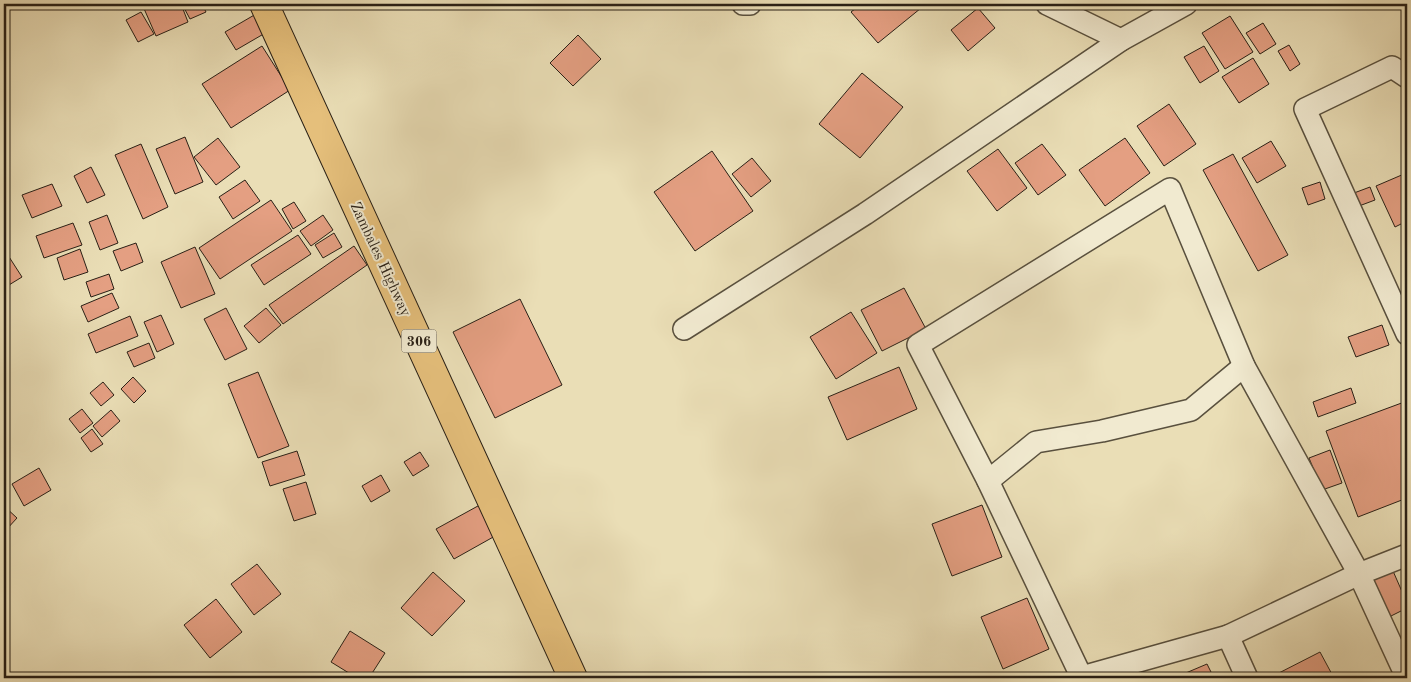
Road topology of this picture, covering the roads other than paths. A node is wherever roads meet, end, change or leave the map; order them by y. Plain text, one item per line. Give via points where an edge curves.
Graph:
1 (264, 4) edge
2 (743, 4) edge
3 (750, 4) edge
4 (1047, 4) edge
5 (1186, 4) edge
6 (1121, 40) junction
7 (1407, 77) edge
8 (684, 329) dead end
9 (1407, 334) edge
10 (1244, 366) junction
11 (988, 481) junction
12 (1407, 555) edge
13 (1359, 574) junction
14 (1228, 636) junction
15 (574, 678) edge
16 (1081, 678) edge
17 (1247, 678) edge
18 (1406, 678) edge

1 - 15 main road, Zambales Highway / 306
2 - 3 street
4 - 6 street
5 - 6 street
6 - 8 street via 865,214
7 - 9 street via 1392,67 1305,109
10 - 11 street via 1192,410 1102,432 1036,442
10 - 11 street via 1170,189 918,345
10 - 13 street
11 - 16 street
12 - 13 street
13 - 14 street
13 - 18 street
14 - 16 street
14 - 17 street

